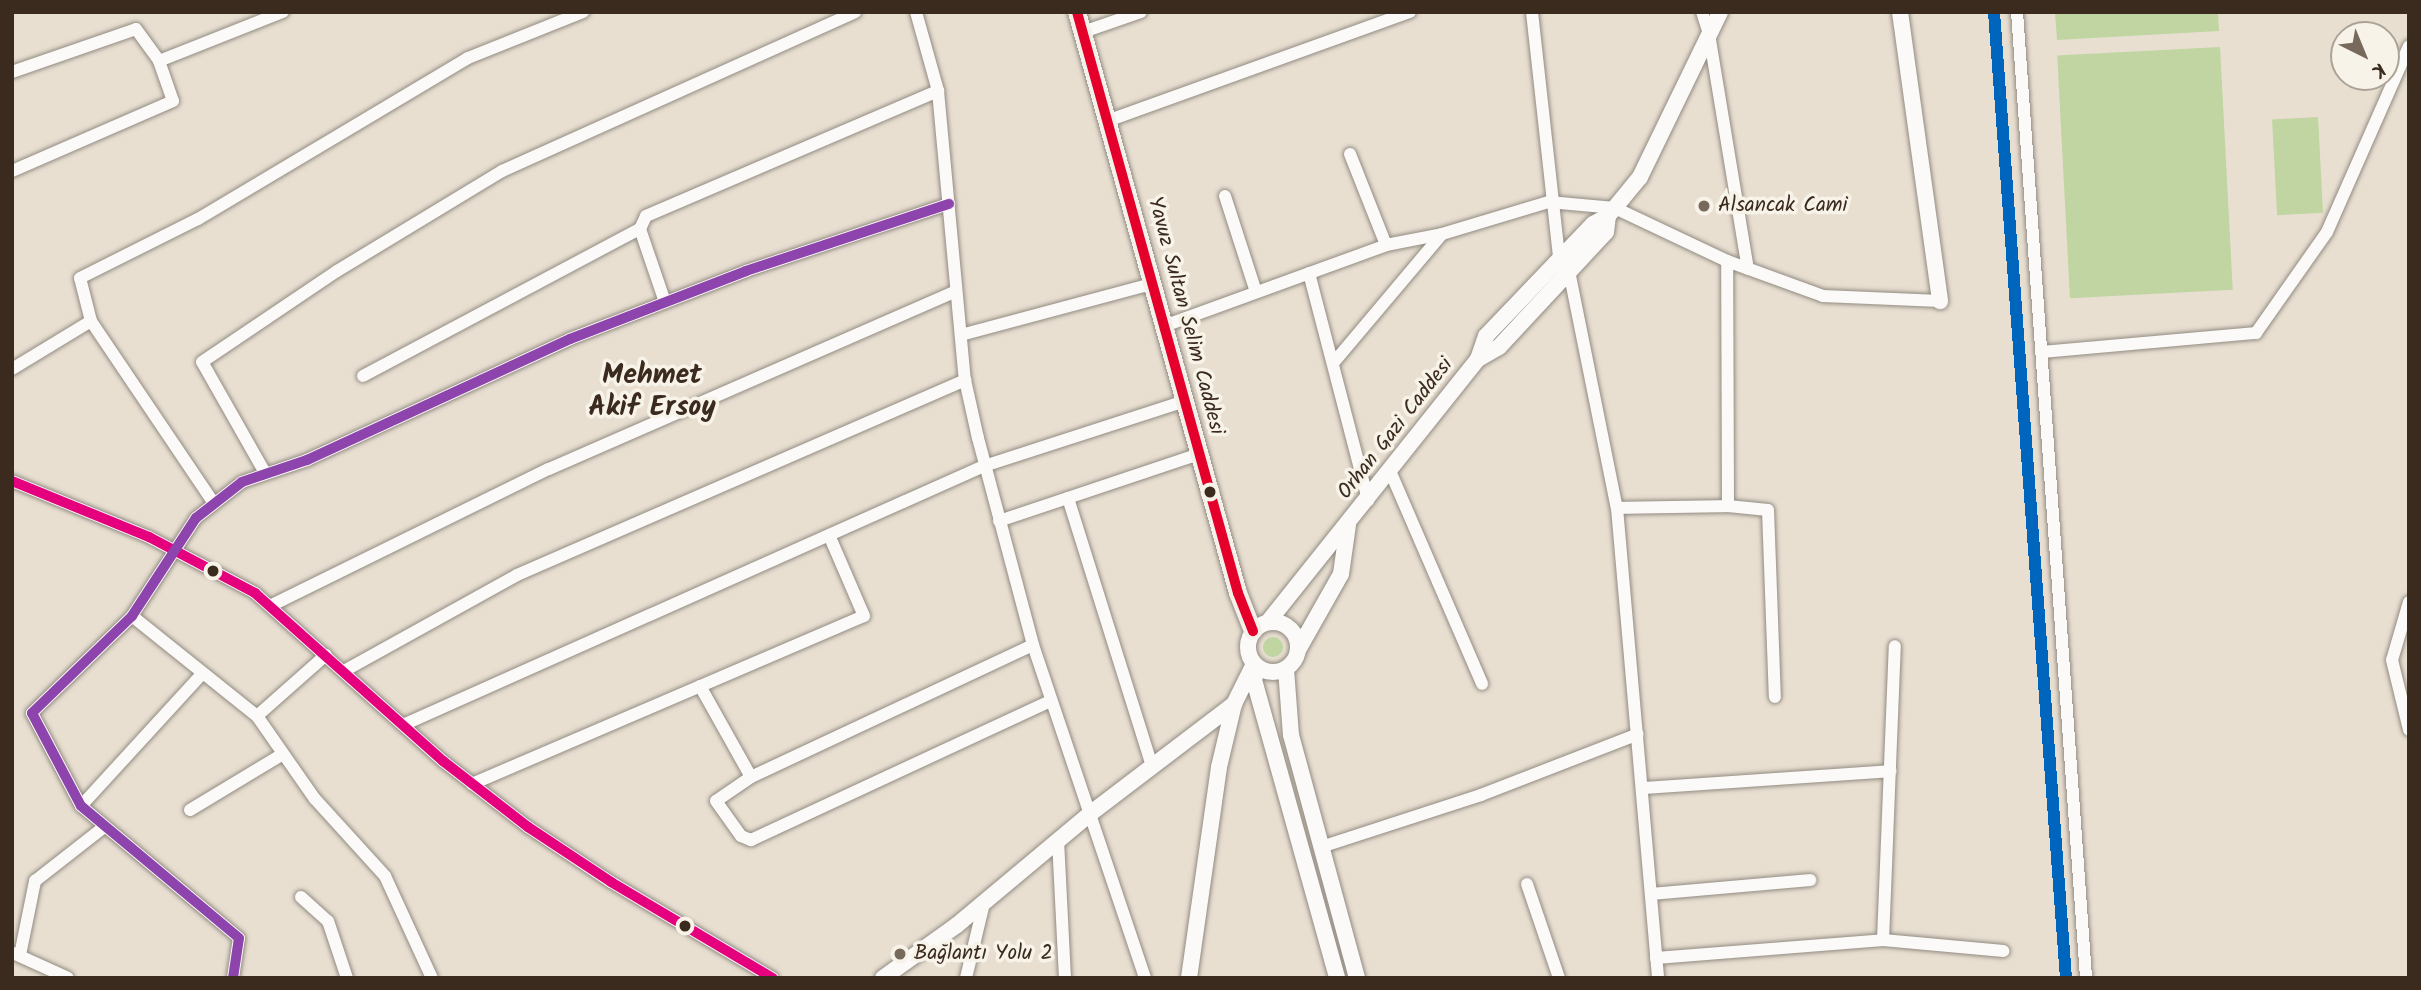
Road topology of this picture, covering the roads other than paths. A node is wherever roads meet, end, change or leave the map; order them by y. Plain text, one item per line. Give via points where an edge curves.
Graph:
1 (283, 12) edge
2 (583, 12) edge
3 (855, 12) edge
4 (916, 12) edge
5 (1077, 12) edge
6 (1140, 12) edge
7 (1410, 12) edge
8 (1532, 12) edge
9 (1702, 12) edge
10 (1720, 12) edge
11 (1900, 12) edge
12 (2017, 12) edge
13 (1083, 32) junction
14 (1709, 34) junction
15 (2409, 46) edge
16 (159, 61) junction
17 (13, 69) edge
18 (938, 91) junction
19 (1107, 121) junction
20 (1350, 154) dead end
21 (12, 171) edge
22 (1225, 196) dead end
23 (1549, 202) junction
24 (949, 204) junction
25 (1612, 212) junction
26 (640, 229) junction
27 (1442, 234) junction
28 (1386, 245) junction
29 (1727, 261) junction
30 (1564, 264) junction
31 (1748, 269) junction
32 (1308, 273) junction
33 (1152, 284) junction
34 (956, 291) junction
35 (1256, 292) junction
36 (1940, 301) joint
37 (665, 302) junction
38 (91, 321) junction
39 (1164, 326) junction
40 (961, 335) junction
41 (2042, 352) junction
42 (1335, 361) junction
43 (12, 369) edge
44 (363, 376) dead end
45 (965, 380) junction
46 (1185, 401) junction
47 (1199, 454) junction
48 (985, 466) junction
49 (264, 471) junction
50 (1390, 471) junction
51 (12, 481) edge
52 (1068, 498) junction
53 (1368, 500) junction
54 (213, 502) junction
55 (1728, 506) junction
56 (1618, 508) junction
57 (999, 521) junction
58 (1348, 524) junction
59 (829, 536) junction
60 (173, 548) junction
61 (2408, 602) edge
62 (270, 606) junction
63 (132, 616) junction
64 (1260, 626) junction
65 (1033, 645) junction
66 (1895, 646) dead end
67 (1298, 650) junction
68 (326, 655) junction
69 (1255, 665) junction
70 (1286, 668) junction
71 (344, 671) junction
72 (203, 673) junction
73 (1482, 684) dead end
74 (701, 686) junction
75 (1775, 697) dead end
76 (1050, 701) junction
77 (1234, 705) junction
78 (257, 716) junction
79 (403, 725) junction
80 (2409, 730) edge
81 (1638, 734) junction
82 (281, 755) junction
83 (1152, 766) junction
84 (1890, 771) junction
85 (751, 777) junction
86 (472, 784) junction
87 (1643, 788) junction
88 (80, 806) junction
89 (190, 810) dead end
90 (1091, 813) junction
91 (104, 827) junction
92 (1058, 840) junction
93 (1321, 847) junction
94 (1810, 880) dead end
95 (1527, 884) dead end
96 (1651, 894) junction
97 (301, 897) dead end
98 (984, 903) junction
99 (1883, 940) junction
100 (2003, 951) dead end
101 (16, 954) edge
102 (1656, 958) junction
103 (68, 978) edge
104 (233, 978) edge
105 (346, 978) edge
106 (432, 978) edge
107 (773, 978) edge
108 (883, 978) edge
109 (966, 978) edge
110 (1065, 978) edge
111 (1145, 978) edge
112 (1189, 978) edge
113 (1336, 978) edge
114 (1357, 978) edge
115 (1559, 978) edge
116 (1658, 978) edge
117 (2086, 978) edge

1 - 16 street
2 - 38 street via 468,58 198,219 80,278
3 - 49 street via 502,171 337,271 202,362
4 - 18 street
5 - 13 main road, Yavuz Sultan Selim Caddesi
6 - 13 street
7 - 19 street
8 - 23 street
9 - 14 street
10 - 14 street, Orhan Gazi Caddesi
11 - 36 street
12 - 41 street
13 - 19 main road, Yavuz Sultan Selim Caddesi
14 - 25 street, Orhan Gazi Caddesi via 1654,155
14 - 31 street
15 - 41 street via 2327,232 2256,334
16 - 17 street via 136,29
16 - 21 street via 173,101
18 - 24 street
18 - 26 street via 646,216
19 - 33 main road, Yavuz Sultan Selim Caddesi
20 - 28 street
22 - 35 street
23 - 25 street
23 - 27 street
23 - 30 street
24 - 34 street
24 - 37 street
25 - 29 street
25 - 30 street, Orhan Gazi Caddesi via 1593,224
26 - 37 street
26 - 44 street
27 - 28 street
27 - 42 street
28 - 32 street
29 - 31 street
29 - 55 street
30 - 50 street, Orhan Gazi Caddesi via 1486,335 1478,359
30 - 56 street
31 - 36 street via 1823,296
32 - 35 street
32 - 42 street
33 - 39 main road, Yavuz Sultan Selim Caddesi
33 - 40 street
34 - 40 street
34 - 62 street via 548,470
35 - 39 street
37 - 49 street via 570,339 307,460
38 - 43 street
38 - 54 street
39 - 46 main road, Yavuz Sultan Selim Caddesi
40 - 45 street
41 - 117 street
42 - 53 street
45 - 48 street
45 - 71 street via 517,575
46 - 47 main road, Yavuz Sultan Selim Caddesi
46 - 48 street
47 - 52 street
47 - 64 main road, Yavuz Sultan Selim Caddesi
48 - 57 street
48 - 59 street
49 - 54 street
50 - 53 street, Orhan Gazi Caddesi
50 - 73 street
51 - 60 street
52 - 57 street
52 - 83 street
53 - 58 street, Orhan Gazi Caddesi
54 - 60 street
55 - 56 street
55 - 75 street via 1768,510
56 - 81 street
57 - 65 street
58 - 64 street, Orhan Gazi Caddesi
58 - 67 street, Orhan Gazi Caddesi via 1341,574
59 - 74 street via 864,616
59 - 79 street
60 - 62 street
60 - 63 street
61 - 80 street via 2392,660
62 - 68 street
63 - 72 street
63 - 88 street via 32,713
64 - 67 street via 1292,630
64 - 69 street via 1247,648
65 - 76 street
65 - 85 street
66 - 84 street
67 - 70 street
68 - 71 street
68 - 78 street
69 - 70 street via 1269,672
69 - 77 street
69 - 113 street via 1254,680
70 - 93 street via 1291,734
71 - 79 street
72 - 78 street
72 - 88 street
74 - 85 street
74 - 86 street
76 - 85 street via 751,840 741,836 716,801
76 - 90 street
77 - 83 street
77 - 112 street via 1219,767
78 - 82 street
79 - 86 street
81 - 87 street
81 - 93 street via 1481,794
82 - 89 street
82 - 106 street via 385,876
83 - 90 street
84 - 87 street
84 - 99 street
86 - 107 street via 581,863
87 - 96 street
88 - 91 street
90 - 92 street
90 - 111 street
91 - 101 street via 34,881
91 - 104 street via 239,938
92 - 98 street
92 - 110 street
93 - 114 street
94 - 96 street
95 - 115 street
96 - 102 street
97 - 105 street via 328,921
98 - 108 street
98 - 109 street
99 - 100 street
99 - 102 street
101 - 103 street
102 - 116 street

